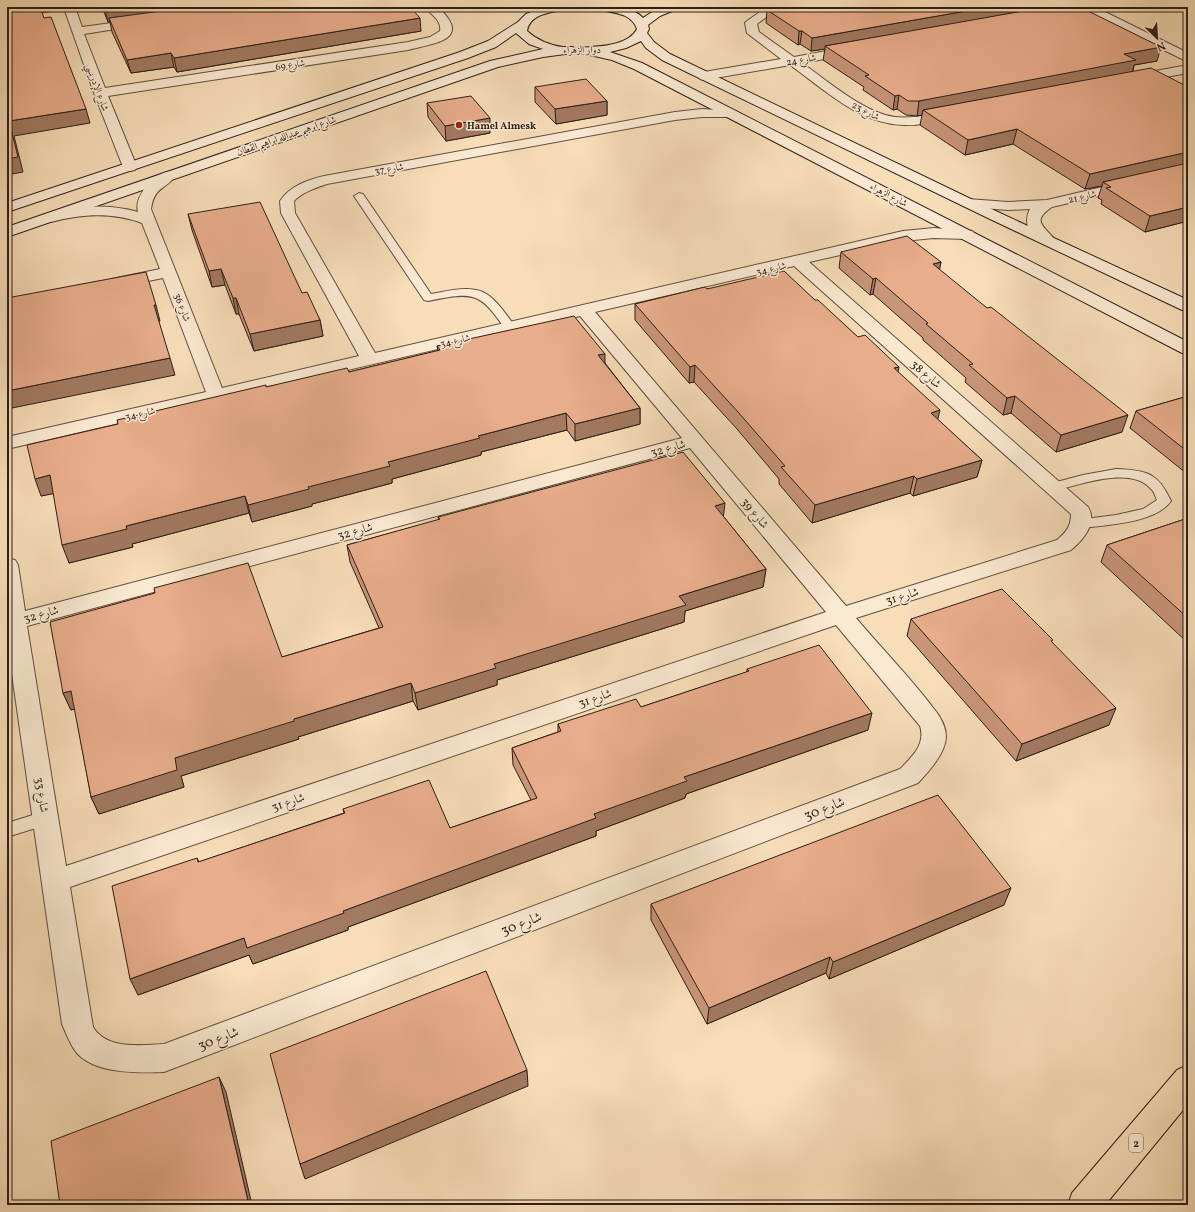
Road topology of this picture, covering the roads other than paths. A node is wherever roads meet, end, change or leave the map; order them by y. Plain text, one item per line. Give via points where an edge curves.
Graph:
1 (59, 7) edge
2 (69, 7) edge
3 (431, 7) edge
4 (562, 7) edge
5 (601, 7) edge
6 (673, 7) edge
7 (774, 7) edge
8 (1087, 7) edge
9 (7, 14) edge
10 (1040, 16) edge
11 (522, 19) junction
12 (155, 20) edge
13 (642, 29) junction
14 (78, 31) junction
15 (862, 48) edge
16 (568, 50) junction
17 (585, 50) junction
18 (464, 55) junction
19 (1188, 58) edge
20 (792, 61) junction
21 (494, 64) junction
22 (1188, 69) edge
23 (704, 76) junction
24 (1118, 82) edge
25 (100, 93) junction
26 (693, 95) junction
27 (339, 97) junction
28 (363, 109) junction
29 (964, 112) edge
30 (730, 114) junction
31 (286, 115) junction
32 (675, 116) junction
33 (314, 126) junction
34 (811, 128) junction
35 (781, 140) junction
36 (856, 149) junction
37 (824, 161) junction
38 (130, 167) junction
39 (1188, 171) edge
40 (169, 175) junction
41 (359, 196) dead end
42 (968, 203) junction
43 (1047, 204) junction
44 (914, 207) junction
45 (7, 208) edge
46 (43, 220) junction
47 (148, 220) junction
48 (7, 232) edge
49 (968, 234) junction
50 (903, 236) junction
51 (1047, 240) junction
52 (798, 262) junction
53 (169, 272) junction
54 (100, 285) edge
55 (1188, 306) edge
56 (584, 310) junction
57 (510, 328) junction
58 (1188, 349) edge
59 (370, 360) junction
60 (216, 395) junction
61 (694, 441) junction
62 (7, 443) edge
63 (1054, 487) junction
64 (1082, 523) junction
65 (7, 565) edge
66 (841, 615) junction
67 (15, 621) junction
68 (926, 716) joint
69 (46, 818) junction
70 (7, 830) edge
71 (55, 881) junction
72 (77, 1024) joint
73 (1188, 1080) edge
74 (1084, 1205) edge

1 - 9 street
2 - 14 street, شارع الإدريسي
3 - 25 street, شارع 69 via 447,23 448,28 446,33 434,40
4 - 11 street
5 - 13 street via 632,15
6 - 13 street, دوار الزهراء via 656,14
7 - 20 street, شارع 23 via 751,23 753,34
8 - 10 street
8 - 19 street
11 - 16 street, دوار الزهراء via 522,32 527,38 538,44
11 - 18 street, شارع ابرهيم عبدالله ابراهيم القطان via 492,44
12 - 14 street
13 - 17 street, دوار الزهراء via 628,43 616,47
13 - 23 street via 650,45 666,57
14 - 25 street, شارع الإدريسي
15 - 20 street, شارع 24
16 - 17 street, دوار الزهراء
16 - 21 street, شارع ابرهيم عبدالله ابراهيم القطان
17 - 26 street, شارع الزهراء via 624,60
18 - 21 street via 483,52 492,54 499,60
18 - 27 street, شارع ابرهيم عبدالله ابراهيم القطان
20 - 23 street, شارع 24
20 - 29 street, شارع 23 via 861,110 876,117 902,122
21 - 28 street, شارع ابرهيم عبدالله ابراهيم القطان
22 - 24 street
23 - 34 street
25 - 38 street, شارع الإدريسي
26 - 30 street, شارع الزهراء
26 - 32 street, شارع 37 via 694,101 690,107
27 - 28 street via 333,104 337,108
27 - 31 street, شارع ابرهيم عبدالله ابراهيم القطان
28 - 33 street, شارع ابرهيم عبدالله ابراهيم القطان
30 - 32 street, شارع 37 via 702,113
30 - 35 street, شارع الزهراء
31 - 33 street via 314,114 319,121
31 - 38 street, شارع ابرهيم عبدالله ابراهيم القطان
32 - 59 street, شارع 37 via 324,180 303,186 292,194 286,202 288,213
33 - 40 street, شارع ابرهيم عبدالله ابراهيم القطان
34 - 35 street via 814,131 813,136 808,139
34 - 36 street
35 - 37 street, شارع الزهراء
36 - 37 street via 829,150 822,157
36 - 42 street
37 - 44 street, شارع الزهراء
38 - 45 street, شارع ابرهيم عبدالله ابراهيم القطان
39 - 43 street, شارع 21
40 - 46 street, شارع ابرهيم عبدالله ابراهيم القطان
40 - 47 street, شارع 36 via 154,186 146,197 144,209
41 - 57 lane via 428,298 473,292 486,298
42 - 43 street, شارع 21 via 1008,206
42 - 51 street
43 - 51 street via 1036,211 1033,220 1036,230
44 - 49 street, شارع الزهراء
44 - 50 street via 916,222
46 - 47 street via 72,212 102,210 128,212
46 - 48 street, شارع ابرهيم عبدالله ابراهيم القطان
47 - 53 street, شارع 36
49 - 50 street, شارع 34 via 934,233
49 - 58 street, شارع الزهراء
50 - 52 street, شارع 34
51 - 55 street
52 - 56 street, شارع 34
52 - 63 street, شارع 38
53 - 54 street
53 - 60 street, شارع 36
56 - 57 street, شارع 34
56 - 61 street, شارع 39
57 - 59 street, شارع 34
59 - 60 street, شارع 34
60 - 62 street, شارع 34
61 - 66 street, شارع 39
61 - 67 street, شارع 32
63 - 64 street via 1081,512
63 - 64 lane via 1087,477 1119,473 1151,480 1162,491 1164,501 1148,512 1116,520
64 - 66 street, شارع 31 via 1076,535 1064,545
65 - 67 street, شارع 33
66 - 68 street, شارع 39
66 - 71 street, شارع 31
67 - 69 street, شارع 33
68 - 72 street, شارع 30 via 933,731 932,746 923,762 909,776 164,1058 131,1060 104,1054 86,1042
69 - 70 lane
69 - 71 street, شارع 33
71 - 72 street, شارع 33
73 - 74 main road, 2

